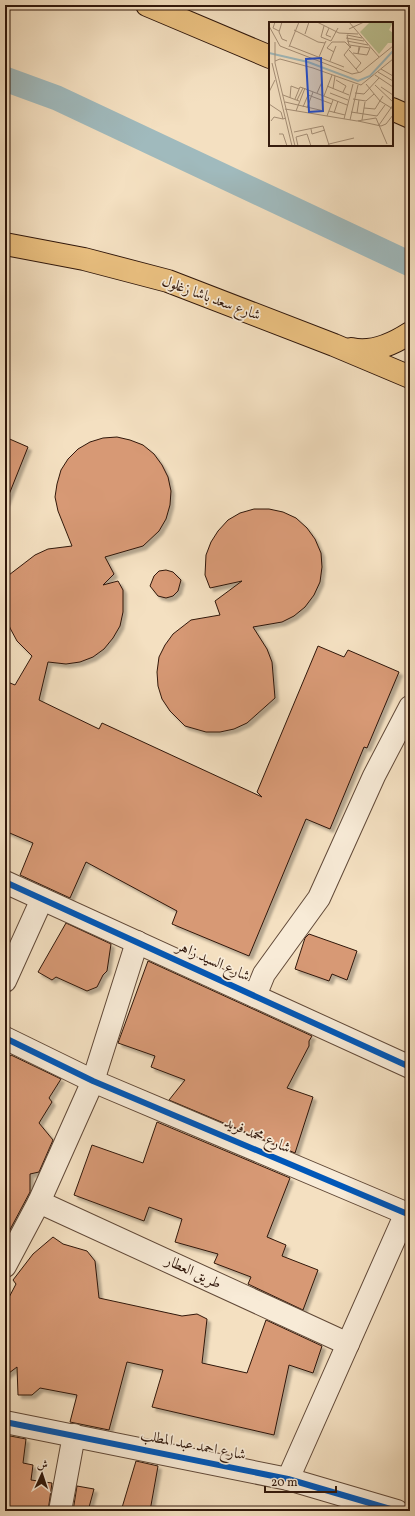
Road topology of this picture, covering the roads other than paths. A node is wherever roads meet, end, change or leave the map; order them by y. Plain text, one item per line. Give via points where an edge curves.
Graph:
1 (147, 5) edge
2 (178, 12) edge
3 (269, 58) edge
4 (393, 109) edge
5 (410, 117) edge
6 (5, 244) edge
7 (410, 333) edge
8 (334, 345) junction
9 (410, 377) edge
10 (410, 707) edge
11 (5, 882) edge
12 (42, 899) junction
13 (137, 942) junction
14 (5, 980) edge
15 (255, 996) junction
16 (5, 1038) edge
17 (410, 1067) edge
18 (93, 1081) junction
19 (39, 1202) junction
20 (408, 1214) edge
21 (5, 1266) edge
22 (348, 1344) junction
23 (5, 1422) edge
24 (74, 1436) junction
25 (288, 1479) junction
26 (60, 1511) edge
27 (397, 1511) edge

1 - 2 highway
2 - 3 highway
4 - 5 highway
6 - 8 highway, شارع سعد باشا زغلول via 84,258 168,281
7 - 8 highway via 394,343 375,350 354,350
8 - 9 highway, شارع سعد باشا زغلول
10 - 15 street via 374,776 319,898 264,974
11 - 12 street, شارع السيد زاهر
12 - 13 street, شارع السيد زاهر
12 - 14 street
13 - 15 street, شارع السيد زاهر
13 - 18 street
15 - 17 street, شارع السيد زاهر
16 - 18 street, شارع محمد فريد
18 - 19 street
18 - 20 street, شارع محمد فريد
19 - 21 street
19 - 22 street, طريق العطار
20 - 22 street
22 - 25 street
23 - 24 street, شارع احمد عبد المطلب
24 - 25 street, شارع احمد عبد المطلب
24 - 26 street
25 - 27 street, شارع احمد عبد المطلب

